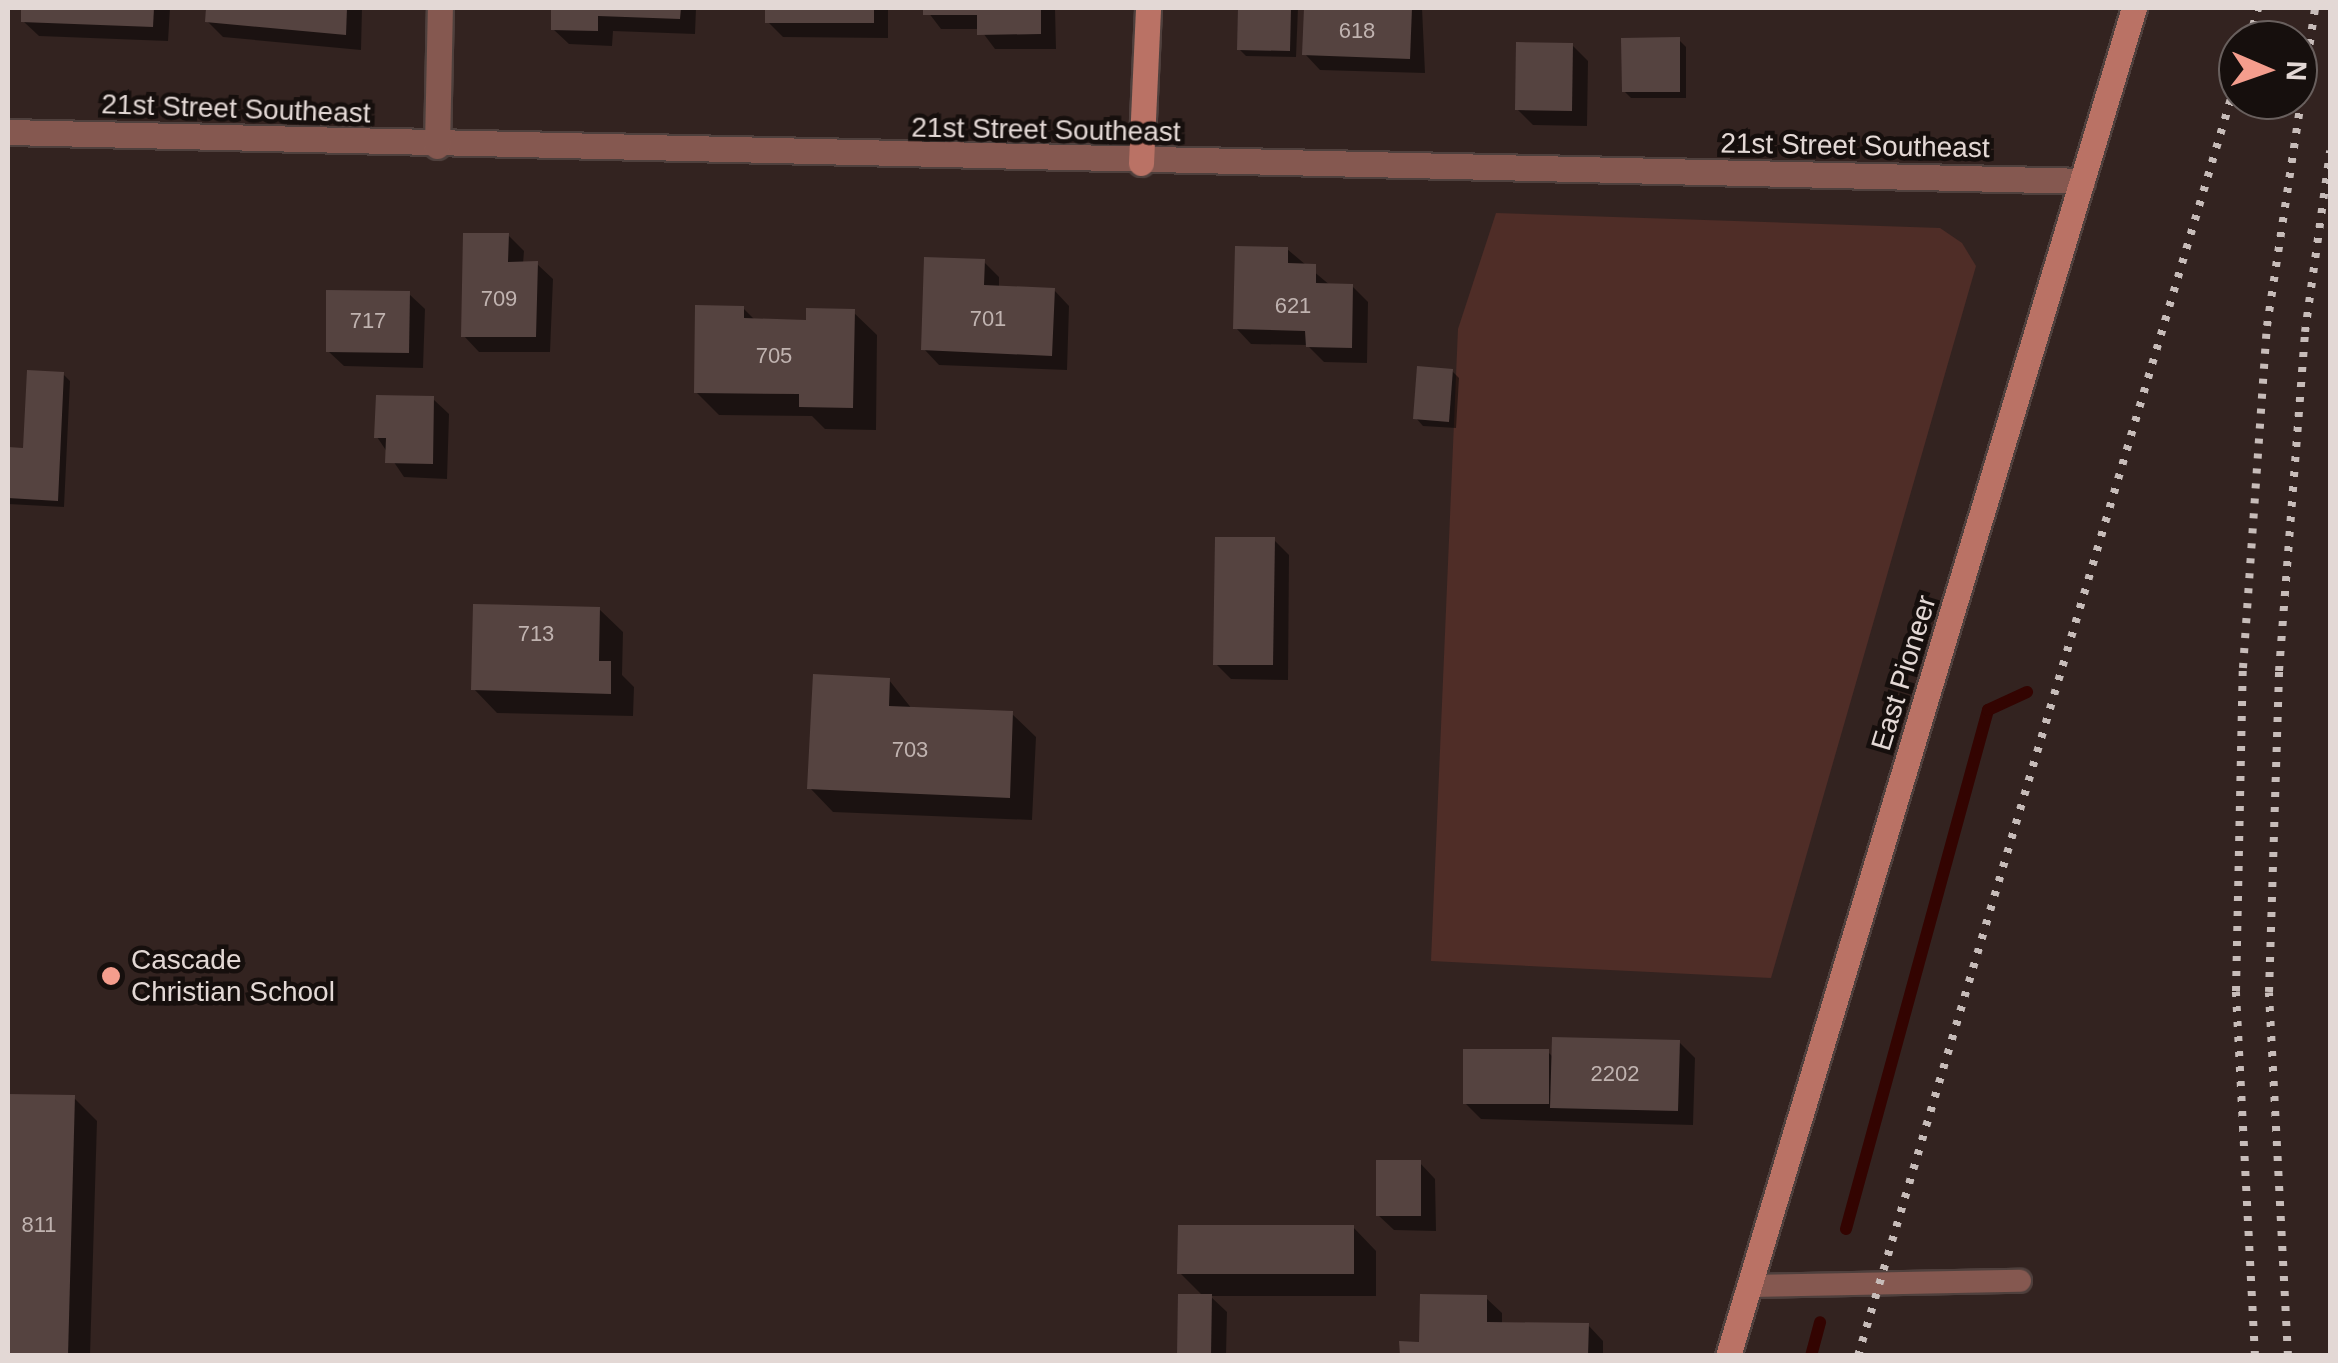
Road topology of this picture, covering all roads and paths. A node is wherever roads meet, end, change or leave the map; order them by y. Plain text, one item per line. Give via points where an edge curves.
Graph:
1 (440, 8) edge
2 (1148, 8) edge
3 (2134, 8) edge
4 (8, 132) edge
5 (436, 146) junction
6 (1141, 163) junction
7 (2082, 180) junction
8 (2020, 1281) dead end
9 (1748, 1286) junction
10 (1728, 1356) edge

1 - 5 street
2 - 6 street
3 - 7 street, East Pioneer
4 - 5 street, 21st Street Southeast
5 - 6 street, 21st Street Southeast
6 - 7 street, 21st Street Southeast
7 - 9 street, East Pioneer
8 - 9 lane
9 - 10 street, East Pioneer

